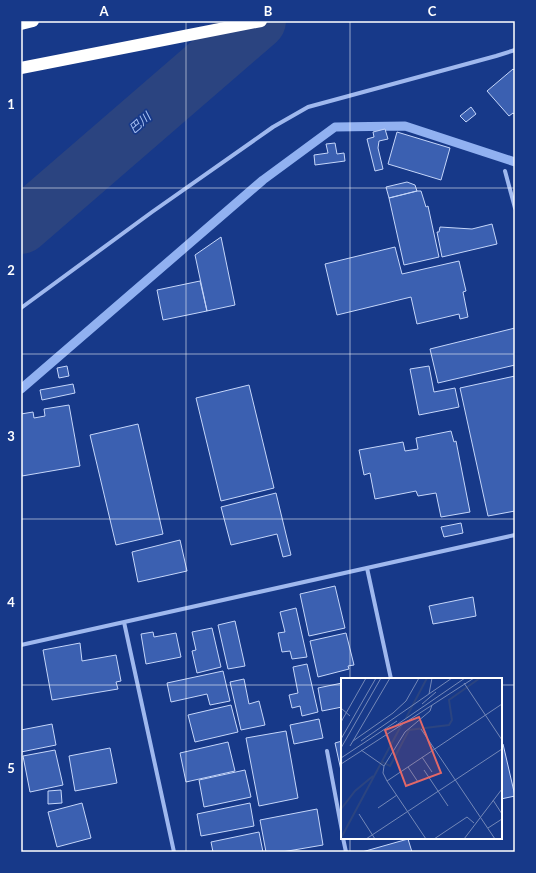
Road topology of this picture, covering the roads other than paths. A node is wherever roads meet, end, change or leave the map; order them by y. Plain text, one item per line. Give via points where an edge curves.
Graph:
1 (33, 21) edge
2 (260, 21) edge
3 (21, 24) edge
4 (515, 50) edge
5 (21, 68) edge
6 (505, 171) dead end
7 (515, 208) edge
8 (21, 308) edge
9 (515, 535) edge
10 (367, 568) junction
11 (124, 622) junction
12 (21, 645) edge
13 (391, 678) edge
14 (327, 751) dead end
15 (341, 826) edge
16 (343, 839) edge
17 (174, 852) edge
18 (346, 852) edge

1 - 3 highway
2 - 5 highway
4 - 8 street via 308,107 273,127 164,203
6 - 7 street
9 - 10 street
10 - 11 street
10 - 13 street
11 - 12 street
11 - 17 street
14 - 15 street
16 - 18 street

